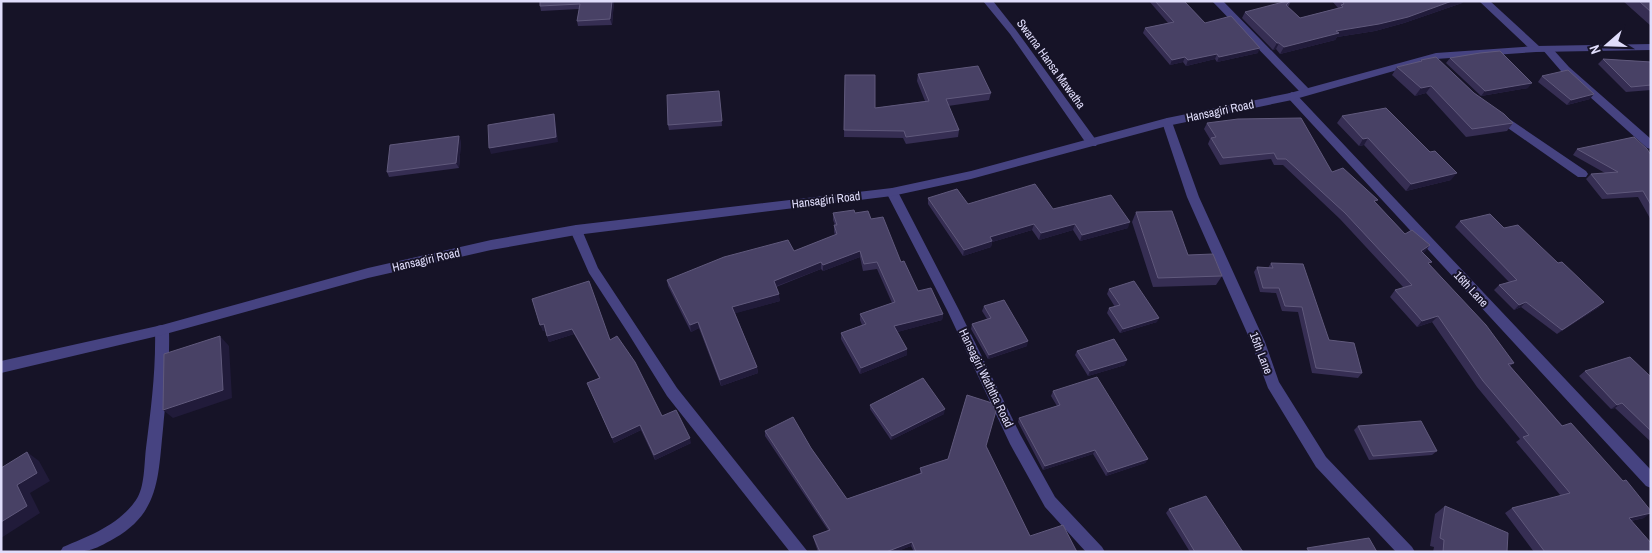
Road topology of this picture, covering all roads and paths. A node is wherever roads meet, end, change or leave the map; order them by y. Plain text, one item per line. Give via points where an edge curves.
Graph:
1 (988, 1) edge
2 (1218, 1) edge
3 (1484, 1) edge
4 (1651, 47) edge
5 (1541, 49) junction
6 (1305, 91) junction
7 (1292, 96) junction
8 (1489, 109) edge
9 (1167, 122) junction
10 (1092, 143) junction
11 (1651, 145) edge
12 (1582, 174) dead end
13 (892, 192) junction
14 (576, 230) junction
15 (162, 330) junction
16 (1, 367) edge
17 (1651, 481) edge
18 (68, 552) edge
19 (800, 552) edge
20 (1097, 552) edge
21 (1406, 552) edge

1 - 10 street, Swarna Hansa Mawatha
2 - 6 street
3 - 5 street
4 - 5 street, Hansagiri Road
5 - 6 street, Hansagiri Road via 1434,61
5 - 11 street
6 - 7 street, Hansagiri Road
7 - 9 street, Hansagiri Road
7 - 17 street, 16th Lane
8 - 12 street
9 - 10 street, Hansagiri Road
9 - 21 street, 15th Lane via 1193,197 1258,342 1273,384 1321,462
10 - 13 street, Hansagiri Road
13 - 14 street, Hansagiri Road
13 - 20 street, Hansagiri Waththa Road via 1015,439 1050,502
14 - 15 street, Hansagiri Road via 491,245 368,273
14 - 19 street via 593,270 672,392
15 - 16 street, Hansagiri Road
15 - 18 street via 163,364 150,480 143,503 125,524

